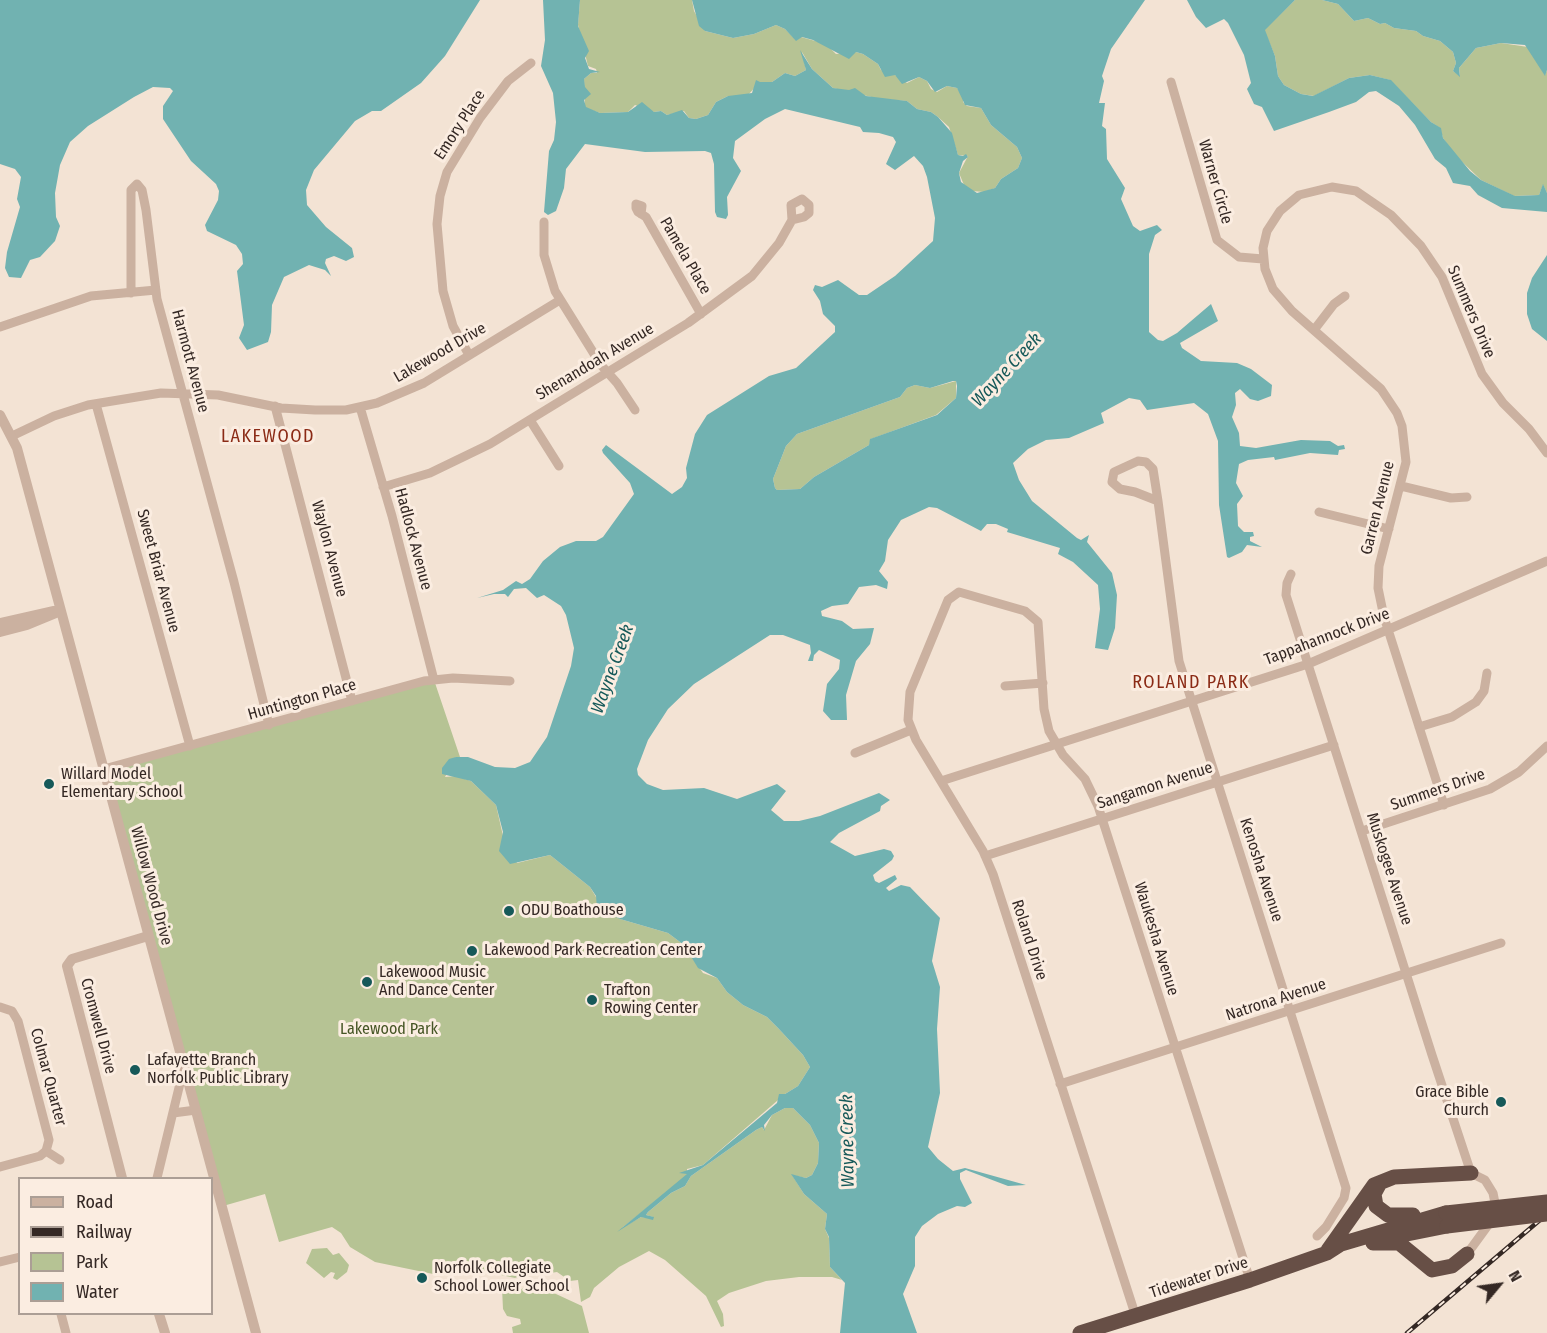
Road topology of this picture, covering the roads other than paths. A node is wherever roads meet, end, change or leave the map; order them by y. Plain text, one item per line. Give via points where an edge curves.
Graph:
1 (531, 63) dead end
2 (1171, 82) dead end
3 (1359, 192) joint
4 (641, 214) dead end
5 (792, 220) dead end
6 (544, 222) dead end
7 (1263, 259) junction
8 (156, 290) junction
9 (131, 293) junction
10 (1345, 296) dead end
11 (560, 300) junction
12 (701, 314) junction
13 (0, 327) edge
14 (1314, 330) junction
15 (469, 355) junction
16 (607, 372) junction
17 (183, 392) junction
18 (96, 404) junction
19 (274, 406) junction
20 (360, 407) junction
21 (635, 410) dead end
22 (0, 415) edge
23 (530, 420) junction
24 (12, 436) junction
25 (1547, 453) edge
26 (559, 466) dead end
27 (1401, 486) junction
28 (383, 487) junction
29 (1467, 497) dead end
30 (1158, 501) junction
31 (1319, 512) dead end
32 (1389, 530) junction
33 (1547, 561) edge
34 (1291, 574) dead end
35 (61, 611) junction
36 (1033, 616) joint
37 (0, 623) edge
38 (1388, 630) junction
39 (0, 632) edge
40 (1308, 664) junction
41 (1487, 673) dead end
42 (434, 680) junction
43 (510, 681) dead end
44 (1043, 683) junction
45 (1005, 686) dead end
46 (352, 701) junction
47 (1193, 701) junction
48 (269, 725) junction
49 (1419, 727) junction
50 (911, 730) junction
51 (1056, 745) junction
52 (1334, 745) junction
53 (190, 746) junction
54 (1546, 749) edge
55 (855, 753) dead end
56 (104, 769) junction
57 (941, 781) junction
58 (1217, 782) junction
59 (1444, 805) junction
60 (1103, 819) junction
61 (1362, 831) junction
62 (986, 856) junction
63 (148, 936) junction
64 (1501, 944) dead end
65 (1407, 974) junction
66 (0, 1007) edge
67 (1290, 1011) junction
68 (1175, 1048) junction
69 (184, 1067) junction
70 (1060, 1083) junction
71 (196, 1110) junction
72 (173, 1113) junction
73 (46, 1151) junction
74 (60, 1160) dead end
75 (0, 1167) edge
76 (1471, 1173) junction
77 (121, 1177) edge
78 (157, 1177) edge
79 (1380, 1183) junction
80 (1547, 1202) edge
81 (1547, 1214) edge
82 (1446, 1219) junction
83 (1317, 1236) dead end
84 (1373, 1243) junction
85 (1327, 1253) junction
86 (1467, 1254) joint
87 (18, 1258) edge
88 (0, 1262) edge
89 (1420, 1263) junction
90 (1250, 1280) junction
91 (61, 1315) edge
92 (159, 1315) edge
93 (1136, 1317) junction
94 (66, 1333) edge
95 (165, 1333) edge
96 (256, 1333) edge
97 (1080, 1333) edge

1 - 15 street, Emory Place via 508,81 480,118 447,172 440,196 437,224 443,291 453,326
2 - 7 street, Warner Circle via 1217,240 1239,257
3 - 7 street, Garren Avenue via 1320,188 1290,201 1267,231
3 - 25 street, Summers Drive via 1391,215 1432,261 1451,295 1482,374
4 - 12 street, Pamela Place
5 - 12 street, Shenandoah Avenue via 752,276
6 - 11 street via 546,268
7 - 14 street, Garren Avenue via 1273,289
8 - 9 street
8 - 9 street, Harmott Avenue via 142,190 135,184 131,190
8 - 17 street, Harmott Avenue
9 - 13 street via 90,296
10 - 14 street
11 - 15 street, Lakewood Drive
11 - 16 street
12 - 16 street, Shenandoah Avenue
14 - 27 street, Garren Avenue via 1381,389 1397,413 1406,450
15 - 20 street, Lakewood Drive via 410,391
16 - 21 street
16 - 23 street, Shenandoah Avenue
17 - 18 street, Lakewood Drive
17 - 19 street, Lakewood Drive
17 - 48 street, Harmott Avenue
18 - 24 street, Lakewood Drive via 54,416
18 - 53 street, Sweet Briar Avenue
19 - 20 street, Lakewood Drive via 335,410
19 - 46 street, Waylon Avenue
20 - 28 street, Hadlock Avenue
22 - 24 street, Willow Wood Drive
23 - 26 street
23 - 28 street, Shenandoah Avenue via 444,467
24 - 35 street, Willow Wood Drive
27 - 29 street via 1451,498
27 - 32 street, Garren Avenue
28 - 42 street, Hadlock Avenue
30 - 30 street, Kenosha Avenue via 1115,486 1114,472 1138,461 1146,462 1153,469
30 - 47 street, Kenosha Avenue via 1176,646
31 - 32 street
32 - 38 street, Garren Avenue via 1378,577
33 - 38 street, Tappahannock Drive
34 - 40 street, Muskogee Avenue via 1286,595
35 - 37 street
35 - 39 street
35 - 56 street, Willow Wood Drive
36 - 44 street, Waukesha Avenue via 1041,630
36 - 50 street, Roland Drive via 959,592 948,600 910,692 907,714
38 - 40 street, Tappahannock Drive
38 - 49 street, Garren Avenue
40 - 47 street, Tappahannock Drive
40 - 52 street, Muskogee Avenue
41 - 49 street via 1484,691 1476,702 1452,717
42 - 43 street, Huntington Place
42 - 46 street, Huntington Place
44 - 45 street
44 - 51 street, Waukesha Avenue via 1045,720
46 - 48 street, Huntington Place
47 - 51 street, Tappahannock Drive
47 - 58 street, Kenosha Avenue
48 - 53 street, Huntington Place
49 - 59 street, Garren Avenue
50 - 55 street
50 - 57 street, Roland Drive
51 - 57 street, Tappahannock Drive
51 - 60 street, Waukesha Avenue via 1085,779
52 - 58 street, Sangamon Avenue
52 - 61 street, Muskogee Avenue
53 - 56 street, Huntington Place
54 - 59 street, Summers Drive via 1505,781
56 - 63 street, Willow Wood Drive
57 - 62 street, Roland Drive
58 - 60 street, Sangamon Avenue
58 - 67 street, Kenosha Avenue
59 - 61 street, Summers Drive
60 - 62 street, Sangamon Avenue
60 - 68 street, Waukesha Avenue
61 - 65 street, Muskogee Avenue
62 - 70 street, Roland Drive
63 - 69 street, Willow Wood Drive
63 - 77 street, Cromwell Drive via 72,959 67,966
64 - 65 street, Natrona Avenue
65 - 67 street, Natrona Avenue
65 - 76 street, Muskogee Avenue
66 - 73 street, Colmar Quarter via 12,1011 18,1021 46,1126
67 - 68 street, Natrona Avenue
67 - 83 street, Kenosha Avenue via 1346,1188 1344,1198
68 - 70 street, Natrona Avenue
68 - 90 street, Waukesha Avenue
69 - 71 street, Willow Wood Drive
69 - 72 street
70 - 93 street, Roland Drive
71 - 72 street
71 - 96 street, Willow Wood Drive
72 - 78 street
73 - 74 street
73 - 75 street, Colmar Quarter
76 - 79 highway via 1394,1177
76 - 86 street via 1490,1186 1496,1208 1490,1225
79 - 82 highway via 1374,1200 1388,1215
79 - 85 highway via 1370,1189
80 - 82 highway, Tidewater Drive, bridge
81 - 82 highway, Tidewater Drive, bridge
82 - 84 highway, Tidewater Drive
82 - 85 highway, Tidewater Drive via 1341,1244
82 - 89 highway via 1422,1241
84 - 85 highway, Tidewater Drive via 1345,1253
84 - 89 highway via 1399,1243
85 - 90 highway, Tidewater Drive
86 - 89 highway via 1442,1269 1432,1270
87 - 88 street
90 - 93 highway, Tidewater Drive
91 - 94 street
92 - 95 street
93 - 97 highway, Tidewater Drive

